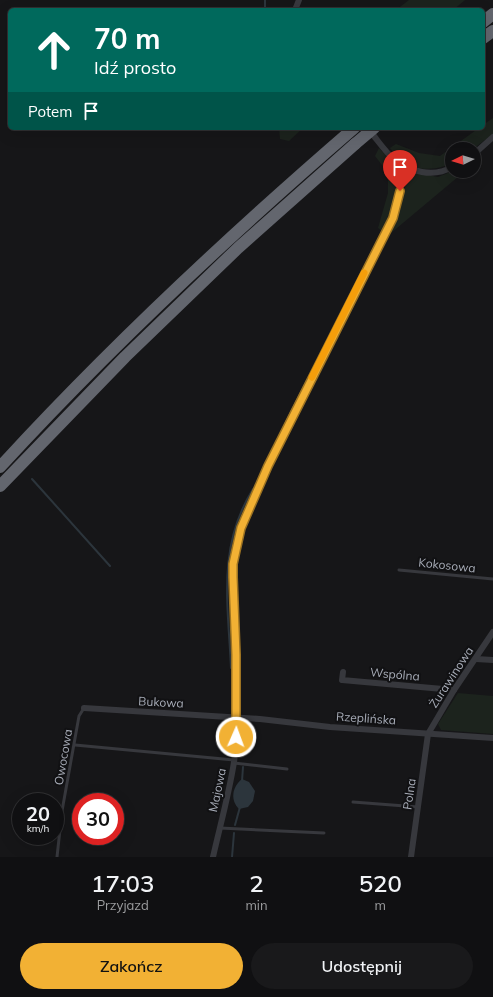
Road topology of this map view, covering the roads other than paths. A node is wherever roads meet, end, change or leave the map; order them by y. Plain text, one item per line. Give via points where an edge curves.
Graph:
1 (493, 14) edge
2 (485, 20) edge
3 (369, 130) edge
4 (372, 130) edge
5 (350, 131) edge
6 (493, 137) edge
7 (481, 148) edge
8 (405, 168) junction
9 (445, 170) edge
10 (0, 466) edge
11 (0, 486) edge
12 (399, 570) dead end
13 (493, 579) edge
14 (493, 632) edge
15 (476, 659) junction
16 (493, 660) edge
17 (343, 672) dead end
18 (454, 690) junction
19 (84, 708) joint
20 (237, 717) junction
21 (428, 734) junction
22 (493, 738) edge
23 (75, 745) junction
24 (234, 761) junction
25 (287, 769) dead end
26 (353, 802) dead end
27 (418, 807) junction
28 (220, 828) junction
29 (324, 833) dead end
30 (57, 857) edge
31 (213, 857) edge
32 (411, 857) edge

1 - 2 highway
3 - 8 street via 395,161
4 - 11 highway, bridge via 238,248 136,346
5 - 10 highway via 223,244 120,342
6 - 7 street
8 - 9 street via 436,173
8 - 20 street, Majowa via 393,218 294,410 241,528 233,564
12 - 13 lane, Kokosowa
14 - 15 street, Żurawinowa
15 - 16 street
15 - 18 street, Żurawinowa
17 - 18 street, Wspólna via 342,680
18 - 21 street, Żurawinowa
19 - 20 street, Bukowa
19 - 23 lane, Owocowa via 79,716
20 - 21 street, Rzeplińska
20 - 24 street, Majowa
21 - 22 street, Rzeplińska
21 - 27 street, Polna
23 - 24 lane
23 - 30 lane, Owocowa via 62,811
24 - 25 lane
24 - 28 street, Majowa
26 - 27 lane
27 - 32 street, Polna
28 - 29 lane
28 - 31 street, Majowa

